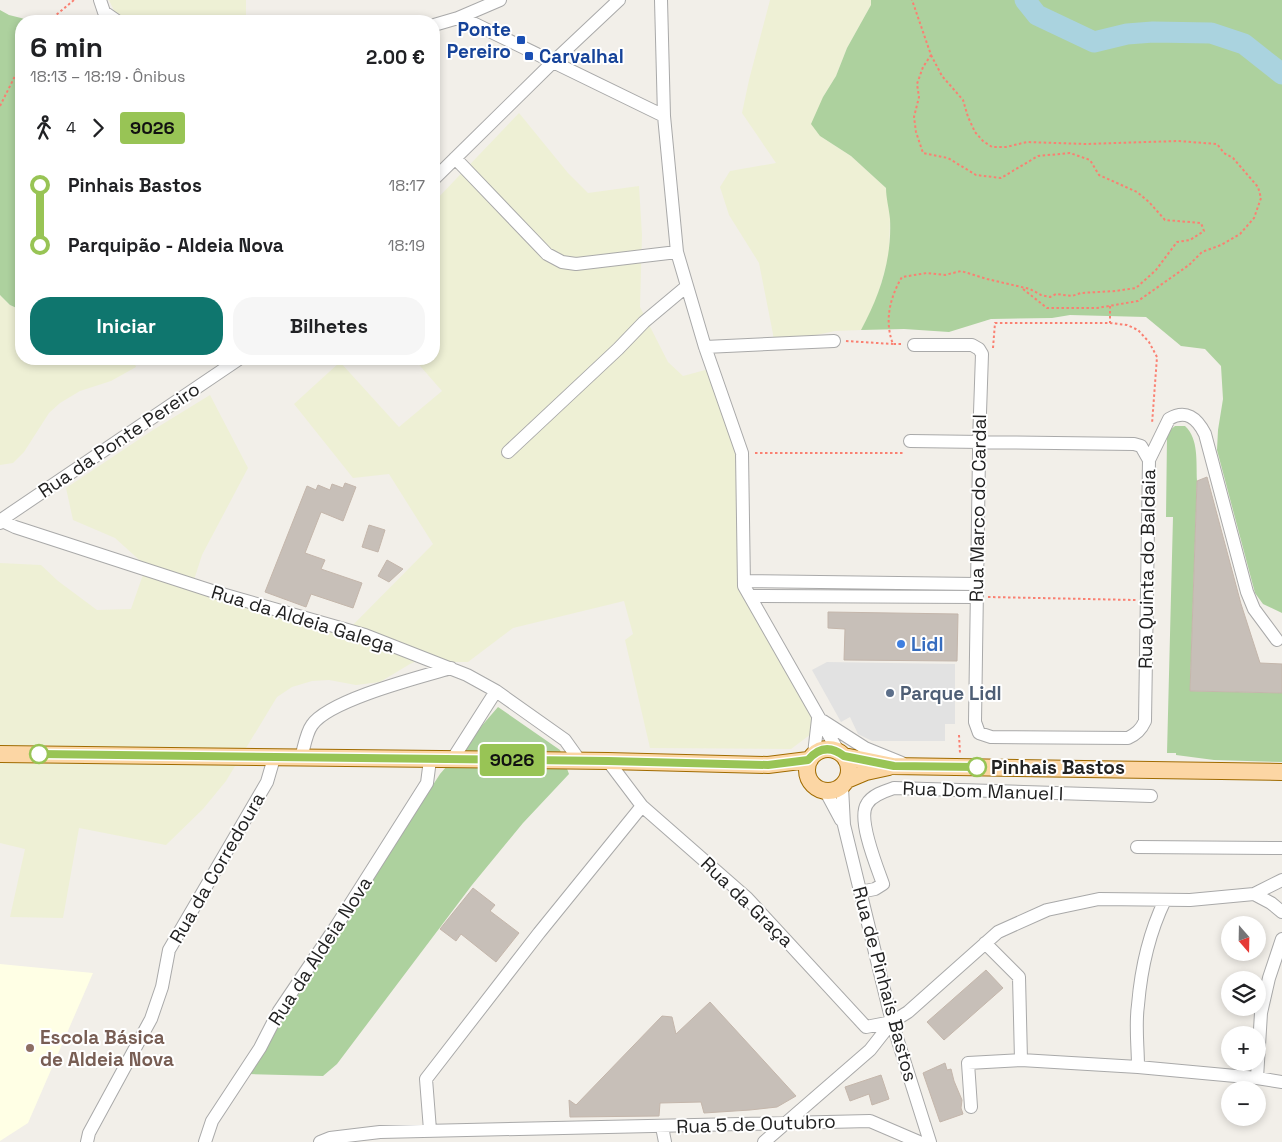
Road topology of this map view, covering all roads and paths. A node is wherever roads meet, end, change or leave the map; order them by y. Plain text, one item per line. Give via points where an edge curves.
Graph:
1 (74, 0) edge
2 (100, 0) edge
3 (500, 0) edge
4 (619, 0) edge
5 (660, 0) edge
6 (912, 0) edge
7 (56, 15) edge
8 (108, 15) edge
9 (458, 18) junction
10 (440, 23) edge
11 (931, 55) junction
12 (553, 62) junction
13 (15, 76) edge
14 (0, 106) edge
15 (664, 116) junction
16 (455, 158) junction
17 (440, 173) edge
18 (678, 252) junction
19 (687, 286) junction
20 (1021, 287) junction
21 (1110, 306) junction
22 (1110, 323) junction
23 (834, 341) joint
24 (893, 344) junction
25 (914, 345) joint
26 (705, 347) junction
27 (982, 354) junction
28 (230, 365) edge
29 (1152, 432) dead end
30 (980, 442) junction
31 (910, 447) joint
32 (508, 452) dead end
33 (742, 453) junction
34 (1149, 460) junction
35 (0, 521) edge
36 (744, 581) junction
37 (976, 584) junction
38 (750, 596) junction
39 (976, 597) junction
40 (1147, 600) junction
41 (1277, 640) dead end
42 (451, 668) junction
43 (496, 691) junction
44 (818, 718) junction
45 (979, 733) joint
46 (959, 735) dead end
47 (0, 754) edge
48 (841, 754) junction
49 (811, 757) junction
50 (274, 758) junction
51 (301, 758) junction
52 (430, 760) junction
53 (452, 760) junction
54 (580, 761) junction
55 (608, 761) junction
56 (768, 765) junction
57 (894, 766) junction
58 (911, 766) junction
59 (960, 767) junction
60 (1282, 772) edge
61 (807, 777) junction
62 (844, 783) junction
63 (826, 792) junction
64 (1151, 796) dead end
65 (642, 806) junction
66 (844, 825) junction
67 (1137, 847) dead end
68 (1282, 848) edge
69 (1282, 880) edge
70 (860, 892) junction
71 (1254, 894) junction
72 (1165, 900) junction
73 (1282, 912) edge
74 (1282, 938) edge
75 (985, 943) junction
76 (1279, 961) edge
77 (892, 1022) junction
78 (1021, 1060) junction
79 (1138, 1066) junction
80 (1257, 1078) junction
81 (1282, 1082) edge
82 (971, 1107) dead end
83 (785, 1122) junction
84 (662, 1126) junction
85 (430, 1130) junction
86 (87, 1142) edge
87 (205, 1142) edge
88 (320, 1142) edge
89 (665, 1142) edge
90 (764, 1142) edge
91 (919, 1142) edge
92 (930, 1142) edge

1 - 7 path
2 - 8 street
3 - 9 street
4 - 12 street
5 - 15 street
6 - 11 path
9 - 10 street
9 - 12 street
11 - 20 path via 917,84 919,97 914,117 923,153 948,158 976,175 1001,178 1038,156 1070,153 1090,160 1099,175 1137,192 1166,220 1201,223 1204,231 1190,240 1178,242 1156,270 1136,288 1050,297
11 - 21 path via 942,76 963,100 975,132 992,148 1027,142 1178,141 1217,144 1258,187 1261,198 1254,218 1240,234 1202,252 1138,301
12 - 15 street
12 - 16 street
13 - 14 path
15 - 18 street
16 - 17 street
16 - 18 street via 547,254 562,262 576,264
18 - 19 street
19 - 26 street
19 - 32 street via 644,322
20 - 21 path via 1047,308
20 - 24 path via 961,271 902,277 888,314
21 - 22 path
22 - 27 path via 995,323 993,348
22 - 29 path via 1138,330 1158,357
23 - 24 path
23 - 26 street
24 - 25 path
25 - 27 street via 972,345
26 - 33 street
27 - 30 street, Rua Marco do Cardal
28 - 35 street, Rua da Ponte Pereiro
30 - 31 street, Rua Quinta do Baldaia
30 - 34 street, Rua Quinta do Baldaia via 1134,444 1141,446
30 - 37 street, Rua Marco do Cardal
31 - 33 path
33 - 36 street
34 - 40 street, Rua Quinta do Baldaia
34 - 41 street via 1169,419 1190,415 1200,424 1247,592 1254,609
35 - 42 street, Rua da Aldeia Galega via 215,592 365,635
36 - 37 street
36 - 38 street
37 - 39 street, Rua Marco do Cardal
38 - 39 street
38 - 44 street
39 - 40 path
39 - 45 street, Rua Marco do Cardal via 975,722
40 - 45 street, Rua Quinta do Baldaia via 1145,721 1136,734 1128,738 991,736
42 - 43 street, Rua da Aldeia Galega
42 - 51 street via 331,709 312,725
43 - 53 street
43 - 54 street, Rua da Aldeia Galega via 565,740
44 - 48 street
44 - 49 street
44 - 58 street via 865,748
46 - 59 path
47 - 50 main road
48 - 49 main road via 830,749 821,750
48 - 57 main road
48 - 62 main road via 850,772
49 - 56 main road
49 - 61 main road via 806,769
50 - 51 main road
50 - 86 street, Rua da Corredoura via 267,782 169,950 162,987 150,1019
51 - 52 main road
52 - 53 main road
52 - 87 street, Rua da Aldeia Nova via 427,783 279,1011 260,1048 212,1122
53 - 54 main road
54 - 55 main road
55 - 56 main road
55 - 65 street, Rua da Graça
56 - 61 main road
57 - 58 main road
57 - 62 main road via 866,772
58 - 59 main road
59 - 60 main road
61 - 63 main road via 818,790
62 - 63 main road via 834,791
62 - 66 street, Rua de Pinhais Bastos
63 - 66 street, Rua de Pinhais Bastos
64 - 70 street, Rua Dom Manuel I via 894,788 878,794 866,804 865,827 883,884
65 - 77 street, Rua da Graça via 748,898 866,1027
65 - 85 street via 426,1079
66 - 70 street, Rua de Pinhais Bastos
67 - 68 street
69 - 71 street
70 - 77 street, Rua de Pinhais Bastos
71 - 72 street
71 - 73 street
72 - 75 street via 1099,899 1047,910 998,932
72 - 79 street via 1146,952 1137,1006
74 - 76 street
75 - 77 street via 908,1012
75 - 78 street via 1019,978
76 - 80 street via 1269,978 1261,1013
77 - 83 street via 870,1050
77 - 92 street, Rua de Pinhais Bastos
78 - 79 street
78 - 82 street via 968,1063
79 - 80 street
80 - 81 street
83 - 84 street, Rua 5 de Outubro
83 - 90 street
83 - 91 street, Rua 5 de Outubro via 870,1121
84 - 85 street, Rua 5 de Outubro
84 - 89 street
85 - 88 street, Rua 5 de Outubro via 380,1132

